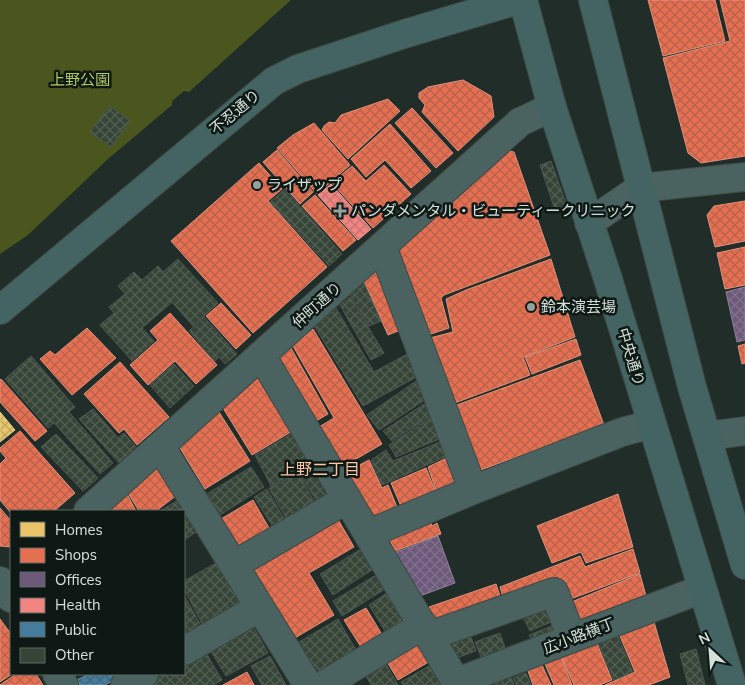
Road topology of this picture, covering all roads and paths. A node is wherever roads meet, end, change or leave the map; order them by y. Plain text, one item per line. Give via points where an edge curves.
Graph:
1 (518, 0) edge
2 (523, 0) edge
3 (593, 0) edge
4 (552, 107) junction
5 (745, 176) edge
6 (640, 188) junction
7 (589, 223) junction
8 (382, 246) junction
9 (0, 310) edge
10 (261, 355) junction
11 (652, 424) junction
12 (745, 431) edge
13 (707, 436) junction
14 (160, 446) junction
15 (473, 490) junction
16 (347, 499) junction
17 (89, 510) edge
18 (368, 534) junction
19 (234, 565) junction
20 (745, 565) edge
21 (702, 589) junction
22 (260, 607) junction
23 (426, 630) junction
24 (572, 638) junction
25 (185, 650) edge
26 (142, 675) edge
27 (457, 684) edge
28 (125, 685) edge
29 (308, 685) edge
30 (324, 685) edge
31 (732, 685) edge

1 - 9 main road, 不忍通り via 298,69 274,81
2 - 4 main road, 中央通り
3 - 6 main road
4 - 7 main road, 中央通り
4 - 8 street, 仲町通り via 520,122
5 - 6 street
6 - 7 street
6 - 13 main road
7 - 11 main road, 中央通り
8 - 10 street, 仲町通り
8 - 15 street
10 - 14 street, 仲町通り
10 - 16 street
11 - 15 street via 622,432
11 - 21 main road, 中央通り
12 - 13 street
13 - 20 main road
14 - 17 street, 仲町通り
14 - 19 street
15 - 18 street
16 - 18 street
16 - 19 street
18 - 23 street
19 - 22 street
21 - 24 street, 広小路横丁
21 - 31 main road, 中央通り
22 - 25 street
22 - 29 street
23 - 24 street via 554,592
23 - 27 street
23 - 30 street
24 - 27 street, 広小路横丁
26 - 28 street

